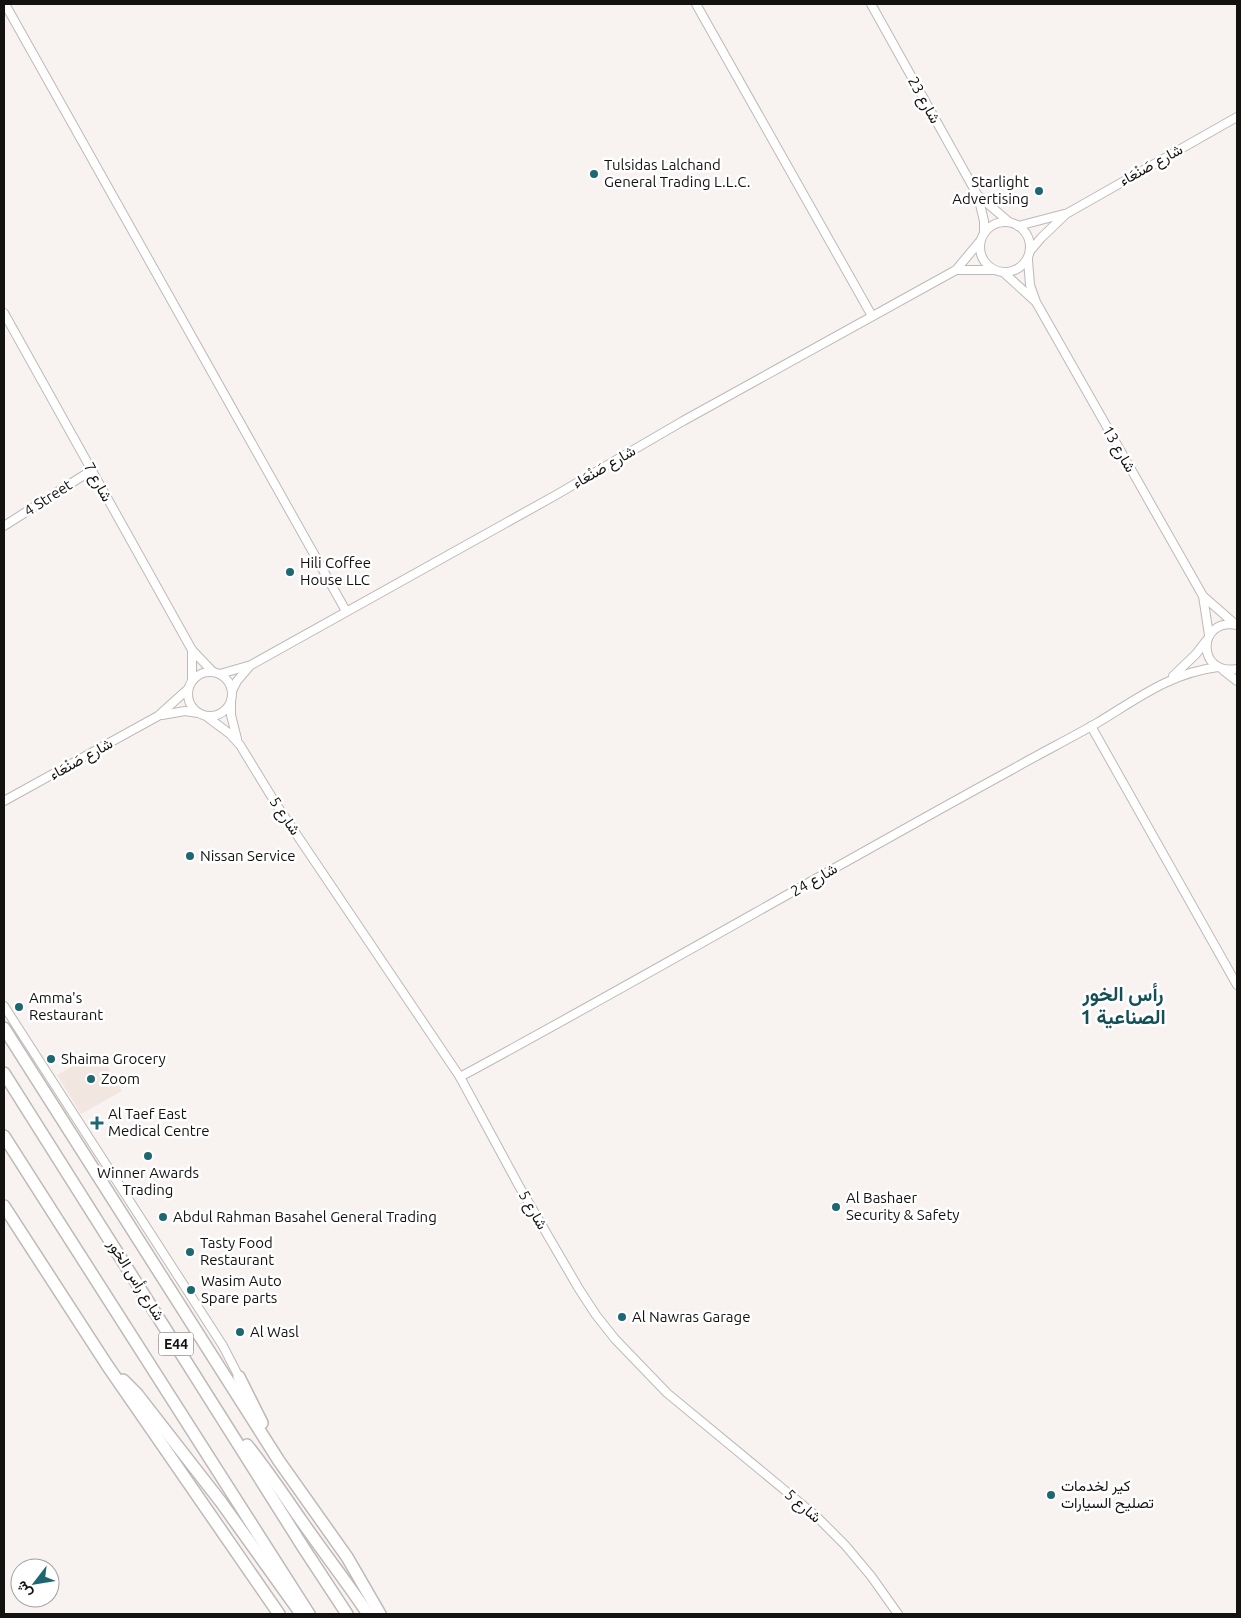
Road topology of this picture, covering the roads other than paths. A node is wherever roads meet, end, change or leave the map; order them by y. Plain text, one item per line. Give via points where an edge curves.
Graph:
1 (5, 4) edge
2 (696, 4) edge
3 (870, 4) edge
4 (1237, 117) edge
5 (978, 196) junction
6 (1066, 214) junction
7 (1009, 222) junction
8 (1018, 226) junction
9 (983, 237) junction
10 (1030, 251) junction
11 (1028, 260) junction
12 (956, 270) junction
13 (994, 270) junction
14 (1003, 272) junction
15 (1036, 302) junction
16 (4, 313) edge
17 (872, 316) junction
18 (92, 470) junction
19 (4, 526) edge
20 (1202, 596) junction
21 (346, 611) junction
22 (1237, 625) edge
23 (1208, 637) junction
24 (192, 650) junction
25 (251, 665) junction
26 (1220, 668) junction
27 (1237, 669) edge
28 (216, 673) junction
29 (192, 680) junction
30 (1168, 681) junction
31 (1237, 681) edge
32 (188, 689) junction
33 (231, 696) junction
34 (203, 715) junction
35 (158, 716) junction
36 (1091, 726) junction
37 (240, 745) junction
38 (4, 801) edge
39 (1237, 985) edge
40 (4, 1006) edge
41 (4, 1028) edge
42 (5, 1074) edge
43 (460, 1077) junction
44 (4, 1136) edge
45 (4, 1206) edge
46 (107, 1365) junction
47 (239, 1377) joint
48 (216, 1407) junction
49 (299, 1490) junction
50 (279, 1614) edge
51 (302, 1614) edge
52 (309, 1614) edge
53 (347, 1614) edge
54 (368, 1614) edge
55 (380, 1614) edge
56 (898, 1614) edge

1 - 21 street
2 - 17 street
3 - 5 street, شارع 23
4 - 6 street, شارع صَنْعَاء
5 - 7 street, شارع 23
5 - 9 street, شارع 23 via 982,208
6 - 8 street, شارع صَنْعَاء
6 - 10 street, شارع صَنْعَاء
7 - 8 street
7 - 9 street via 995,224
8 - 10 street via 1026,232
9 - 12 street, شارع صَنْعَاء
9 - 13 street via 982,257
10 - 11 street
11 - 14 street via 1017,270
11 - 15 street, شارع 13 via 1030,285
12 - 13 street, شارع صَنْعَاء
12 - 17 street, شارع صَنْعَاء
13 - 14 street
14 - 15 street, شارع 13
15 - 20 street, شارع 13
16 - 18 street, شارع 7
17 - 21 street, شارع صَنْعَاء
18 - 19 street, 4 Street
18 - 24 street, شارع 7
20 - 22 street, شارع 13
20 - 23 street, شارع 13
21 - 25 street, شارع صَنْعَاء
22 - 23 street via 1221,625
23 - 26 street, شارع 13 via 1208,655
23 - 30 street, شارع 24 via 1196,654
24 - 28 street, شارع 7
24 - 29 street, شارع 7
25 - 28 street, شارع صَنْعَاء
25 - 33 street, شارع صَنْعَاء via 237,681
26 - 27 street, شارع 24
26 - 30 street, شارع 24 via 1192,671
26 - 31 street
28 - 29 street via 201,673
28 - 33 street via 230,684
29 - 32 street
30 - 36 street, شارع 24
32 - 34 street via 189,703
32 - 35 street, شارع صَنْعَاء
33 - 34 street via 222,713
33 - 37 street, شارع 5 via 231,715
34 - 35 street, شارع صَنْعَاء via 185,711
34 - 37 street, شارع 5 via 219,724
35 - 38 street, شارع صَنْعَاء
36 - 39 street
36 - 43 street, شارع 24
37 - 43 street, شارع 5 via 276,804
40 - 47 street via 223,1346
41 - 49 highway
42 - 48 highway, شارع رأس الخور / E44
43 - 56 street, شارع 5 via 579,1289 615,1339 668,1393 816,1516 871,1576
44 - 52 highway, E44
45 - 46 highway
46 - 50 highway
46 - 51 highway via 137,1394
47 - 49 highway
48 - 53 highway, شارع رأس الخور / E44
48 - 54 highway via 271,1475
49 - 55 highway via 347,1557

